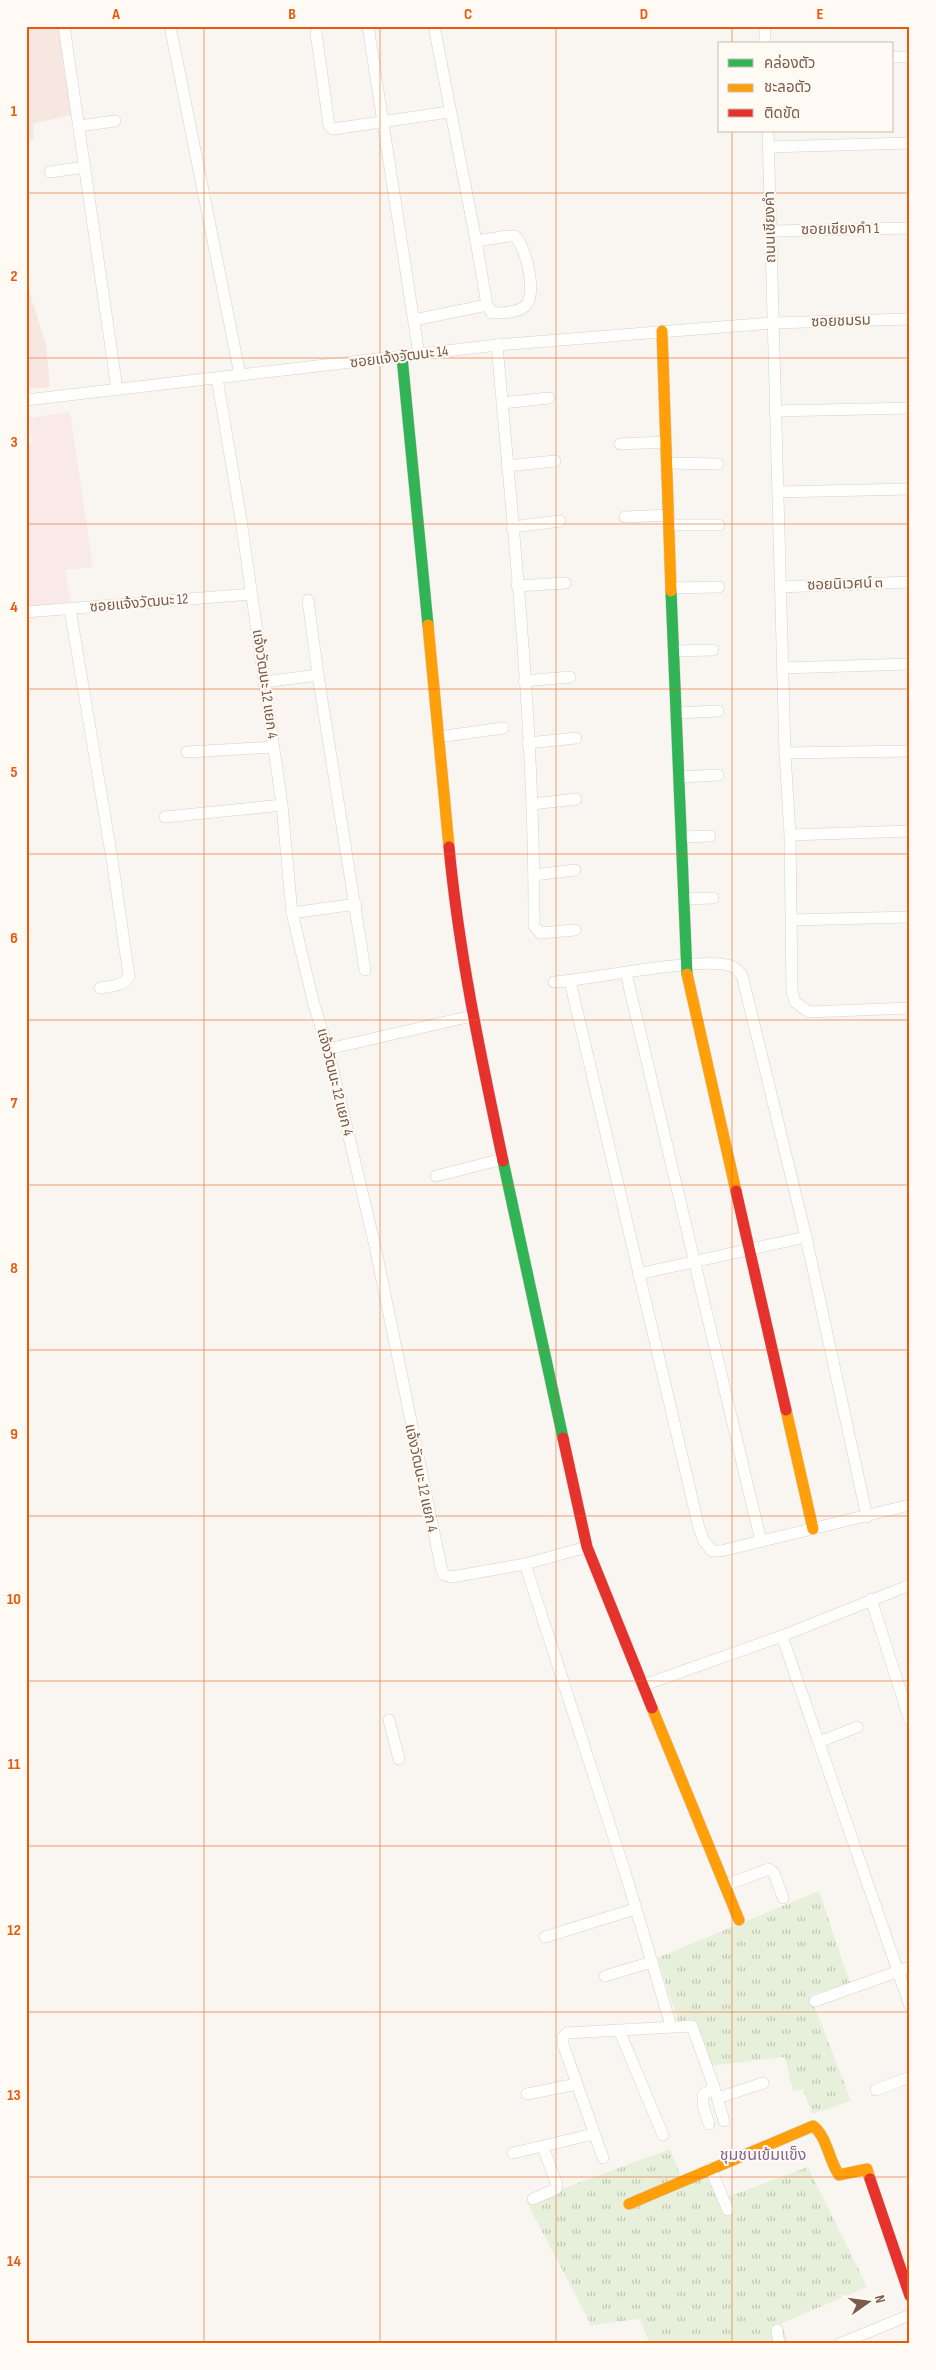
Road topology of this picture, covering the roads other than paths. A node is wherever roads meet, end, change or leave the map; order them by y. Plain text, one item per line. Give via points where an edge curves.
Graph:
1 (64, 26) edge
2 (170, 26) edge
3 (368, 26) edge
4 (434, 26) edge
5 (765, 26) edge
6 (316, 34) dead end
7 (765, 42) edge
8 (894, 57) edge
9 (910, 57) edge
10 (449, 112) junction
11 (115, 121) dead end
12 (382, 122) junction
13 (79, 126) junction
14 (768, 132) edge
15 (910, 143) edge
16 (768, 147) junction
17 (85, 168) junction
18 (50, 172) dead end
19 (910, 228) edge
20 (771, 231) junction
21 (476, 241) junction
22 (487, 305) junction
23 (910, 318) edge
24 (414, 320) junction
25 (772, 323) junction
26 (662, 330) junction
27 (497, 345) junction
28 (419, 354) junction
29 (402, 356) junction
30 (240, 375) junction
31 (217, 378) junction
32 (117, 389) junction
33 (549, 398) dead end
34 (26, 400) edge
35 (502, 403) junction
36 (910, 408) edge
37 (775, 411) junction
38 (666, 442) junction
39 (620, 444) dead end
40 (555, 461) dead end
41 (667, 463) junction
42 (718, 464) dead end
43 (507, 466) junction
44 (910, 489) edge
45 (778, 492) junction
46 (625, 517) dead end
47 (669, 520) junction
48 (560, 521) dead end
49 (719, 524) dead end
50 (512, 526) junction
51 (910, 582) edge
52 (565, 583) dead end
53 (518, 586) junction
54 (780, 586) junction
55 (719, 587) dead end
56 (672, 588) junction
57 (252, 594) junction
58 (308, 600) dead end
59 (70, 609) junction
60 (26, 612) edge
61 (713, 650) dead end
62 (674, 651) junction
63 (910, 664) edge
64 (783, 668) junction
65 (318, 675) junction
66 (570, 677) dead end
67 (524, 681) junction
68 (264, 682) junction
69 (718, 711) dead end
70 (676, 713) junction
71 (503, 728) dead end
72 (438, 737) junction
73 (576, 738) dead end
74 (528, 743) junction
75 (274, 747) junction
76 (910, 751) edge
77 (187, 752) dead end
78 (785, 753) junction
79 (718, 775) dead end
80 (679, 777) junction
81 (576, 799) dead end
82 (532, 804) junction
83 (282, 805) junction
84 (165, 817) dead end
85 (910, 831) edge
86 (790, 835) junction
87 (710, 836) dead end
88 (681, 837) junction
89 (575, 870) dead end
90 (534, 875) junction
91 (714, 898) dead end
92 (684, 899) junction
93 (356, 904) junction
94 (292, 913) junction
95 (910, 917) edge
96 (792, 920) junction
97 (575, 930) dead end
98 (685, 965) junction
99 (365, 970) dead end
100 (626, 973) junction
101 (570, 981) junction
102 (554, 982) dead end
103 (100, 988) dead end
104 (910, 1008) edge
105 (472, 1016) junction
106 (328, 1049) junction
107 (503, 1159) junction
108 (436, 1176) dead end
109 (806, 1237) junction
110 (749, 1250) junction
111 (693, 1262) junction
112 (638, 1274) junction
113 (910, 1505) edge
114 (867, 1517) junction
115 (813, 1529) junction
116 (761, 1542) junction
117 (587, 1547) junction
118 (525, 1564) junction
119 (910, 1585) edge
120 (870, 1599) junction
121 (782, 1636) junction
122 (644, 1685) junction
123 (389, 1720) dead end
124 (910, 1721) edge
125 (857, 1727) dead end
126 (819, 1742) junction
127 (399, 1759) dead end
128 (726, 1885) junction
129 (783, 1898) dead end
130 (635, 1909) junction
131 (739, 1920) dead end
132 (545, 1937) dead end
133 (652, 1962) junction
134 (904, 1969) edge
135 (605, 1976) dead end
136 (815, 2001) dead end
137 (910, 2006) edge
138 (671, 2026) junction
139 (619, 2030) junction
140 (910, 2077) edge
141 (577, 2084) junction
142 (763, 2084) dead end
143 (876, 2090) dead end
144 (716, 2092) junction
145 (527, 2094) dead end
146 (724, 2121) dead end
147 (710, 2124) dead end
148 (594, 2134) junction
149 (663, 2136) dead end
150 (543, 2147) junction
151 (513, 2152) dead end
152 (603, 2158) dead end
153 (710, 2168) junction
154 (533, 2200) dead end
155 (630, 2204) dead end
156 (728, 2210) dead end
157 (910, 2296) edge
158 (910, 2315) edge
159 (777, 2330) dead end
160 (780, 2344) edge
161 (839, 2344) edge

1 - 13 street
2 - 30 street
3 - 12 street
4 - 10 street
5 - 7 street
6 - 12 street via 330,128
8 - 9 street
10 - 12 street
10 - 21 street
11 - 13 street
12 - 24 street
13 - 17 street
14 - 16 street, ถนนเชียงคำ
15 - 16 street
16 - 20 street, ถนนเชียงคำ
17 - 18 street
17 - 32 street
19 - 20 street, ซอยเชียงคำ 1
20 - 25 street, ถนนเชียงคำ
21 - 22 street
21 - 22 street via 515,236 521,242 526,259 530,295 525,306 492,313
22 - 24 street
23 - 25 street, ซอยชมรม
24 - 28 street
25 - 26 street, ซอยแจ้งวัฒนะ 14
25 - 37 street, ถนนเชียงคำ
26 - 27 street, ซอยแจ้งวัฒนะ 14
26 - 38 street
27 - 28 street, ซอยแจ้งวัฒนะ 14
27 - 35 street
28 - 29 street, ซอยแจ้งวัฒนะ 14
29 - 30 street, ซอยแจ้งวัฒนะ 14
29 - 72 street
30 - 31 street, ซอยแจ้งวัฒนะ 14
31 - 32 street, ซอยแจ้งวัฒนะ 14
31 - 57 street, แจ้งวัฒนะ 12 แยก 4
32 - 34 street, ซอยแจ้งวัฒนะ 14
33 - 35 street
35 - 43 street
36 - 37 street
37 - 45 street, ถนนเชียงคำ
38 - 39 street
38 - 41 street
40 - 43 street
41 - 42 street
41 - 47 street
43 - 50 street
44 - 45 street
45 - 54 street, ถนนเชียงคำ
46 - 47 street
47 - 49 street
47 - 56 street
48 - 50 street
50 - 53 street
51 - 54 street, ซอยนิเวศน์ ๓
52 - 53 street
53 - 67 street
54 - 64 street, ถนนเชียงคำ
55 - 56 street
56 - 62 street
57 - 59 street, ซอยแจ้งวัฒนะ 12
57 - 68 street, แจ้งวัฒนะ 12 แยก 4
58 - 65 street
59 - 60 street, ซอยแจ้งวัฒนะ 12
59 - 103 street via 129,976 119,985
61 - 62 street
62 - 70 street
63 - 64 street
64 - 78 street, ถนนเชียงคำ
65 - 68 street
65 - 93 street
66 - 67 street
67 - 74 street
68 - 75 street, แจ้งวัฒนะ 12 แยก 4
69 - 70 street
70 - 80 street
71 - 72 street
72 - 105 street via 454,897
73 - 74 street
74 - 82 street
75 - 77 street
75 - 83 street, แจ้งวัฒนะ 12 แยก 4
76 - 78 street
78 - 86 street, ถนนเชียงคำ
79 - 80 street
80 - 88 street
81 - 82 street
82 - 90 street
83 - 84 street
83 - 94 street, แจ้งวัฒนะ 12 แยก 4
85 - 86 street
86 - 96 street, ถนนเชียงคำ
87 - 88 street
88 - 92 street
89 - 90 street
90 - 97 street via 536,930
91 - 92 street
92 - 98 street
93 - 94 street
93 - 99 street
94 - 106 street, แจ้งวัฒนะ 12 แยก 4
95 - 96 street
96 - 104 street, ถนนเชียงคำ via 792,990 800,1008 809,1012
98 - 100 street
98 - 109 street via 722,964 734,967 742,975
98 - 110 street
100 - 101 street
100 - 111 street
101 - 102 street
101 - 112 street
105 - 106 street
105 - 107 street
106 - 118 street, แจ้งวัฒนะ 12 แยก 4 via 375,1246 444,1575 452,1577
107 - 108 street
107 - 117 street
109 - 110 street
109 - 114 street
110 - 111 street
110 - 115 street
111 - 112 street
111 - 116 street
112 - 116 street via 704,1541 712,1551
113 - 114 street
114 - 115 street
115 - 116 street
117 - 118 street
117 - 122 street
118 - 130 street
119 - 120 street
120 - 121 street
120 - 124 street
121 - 122 street
121 - 126 street
122 - 128 street
123 - 127 street
125 - 126 street
126 - 134 street
128 - 129 street via 769,1869 774,1873
128 - 131 street
130 - 132 street
130 - 133 street
133 - 135 street
133 - 138 street
134 - 136 street
134 - 137 street
138 - 139 street
138 - 144 street via 692,2026
139 - 141 street via 563,2037
139 - 149 street
140 - 143 street
141 - 145 street
141 - 148 street
142 - 144 street
144 - 146 street
144 - 147 street via 703,2095
148 - 150 street
148 - 152 street
150 - 151 street
150 - 154 street via 557,2185 556,2190
153 - 155 street
153 - 156 street
153 - 157 street via 813,2126 819,2130 840,2175 867,2169
158 - 161 street
159 - 160 street

